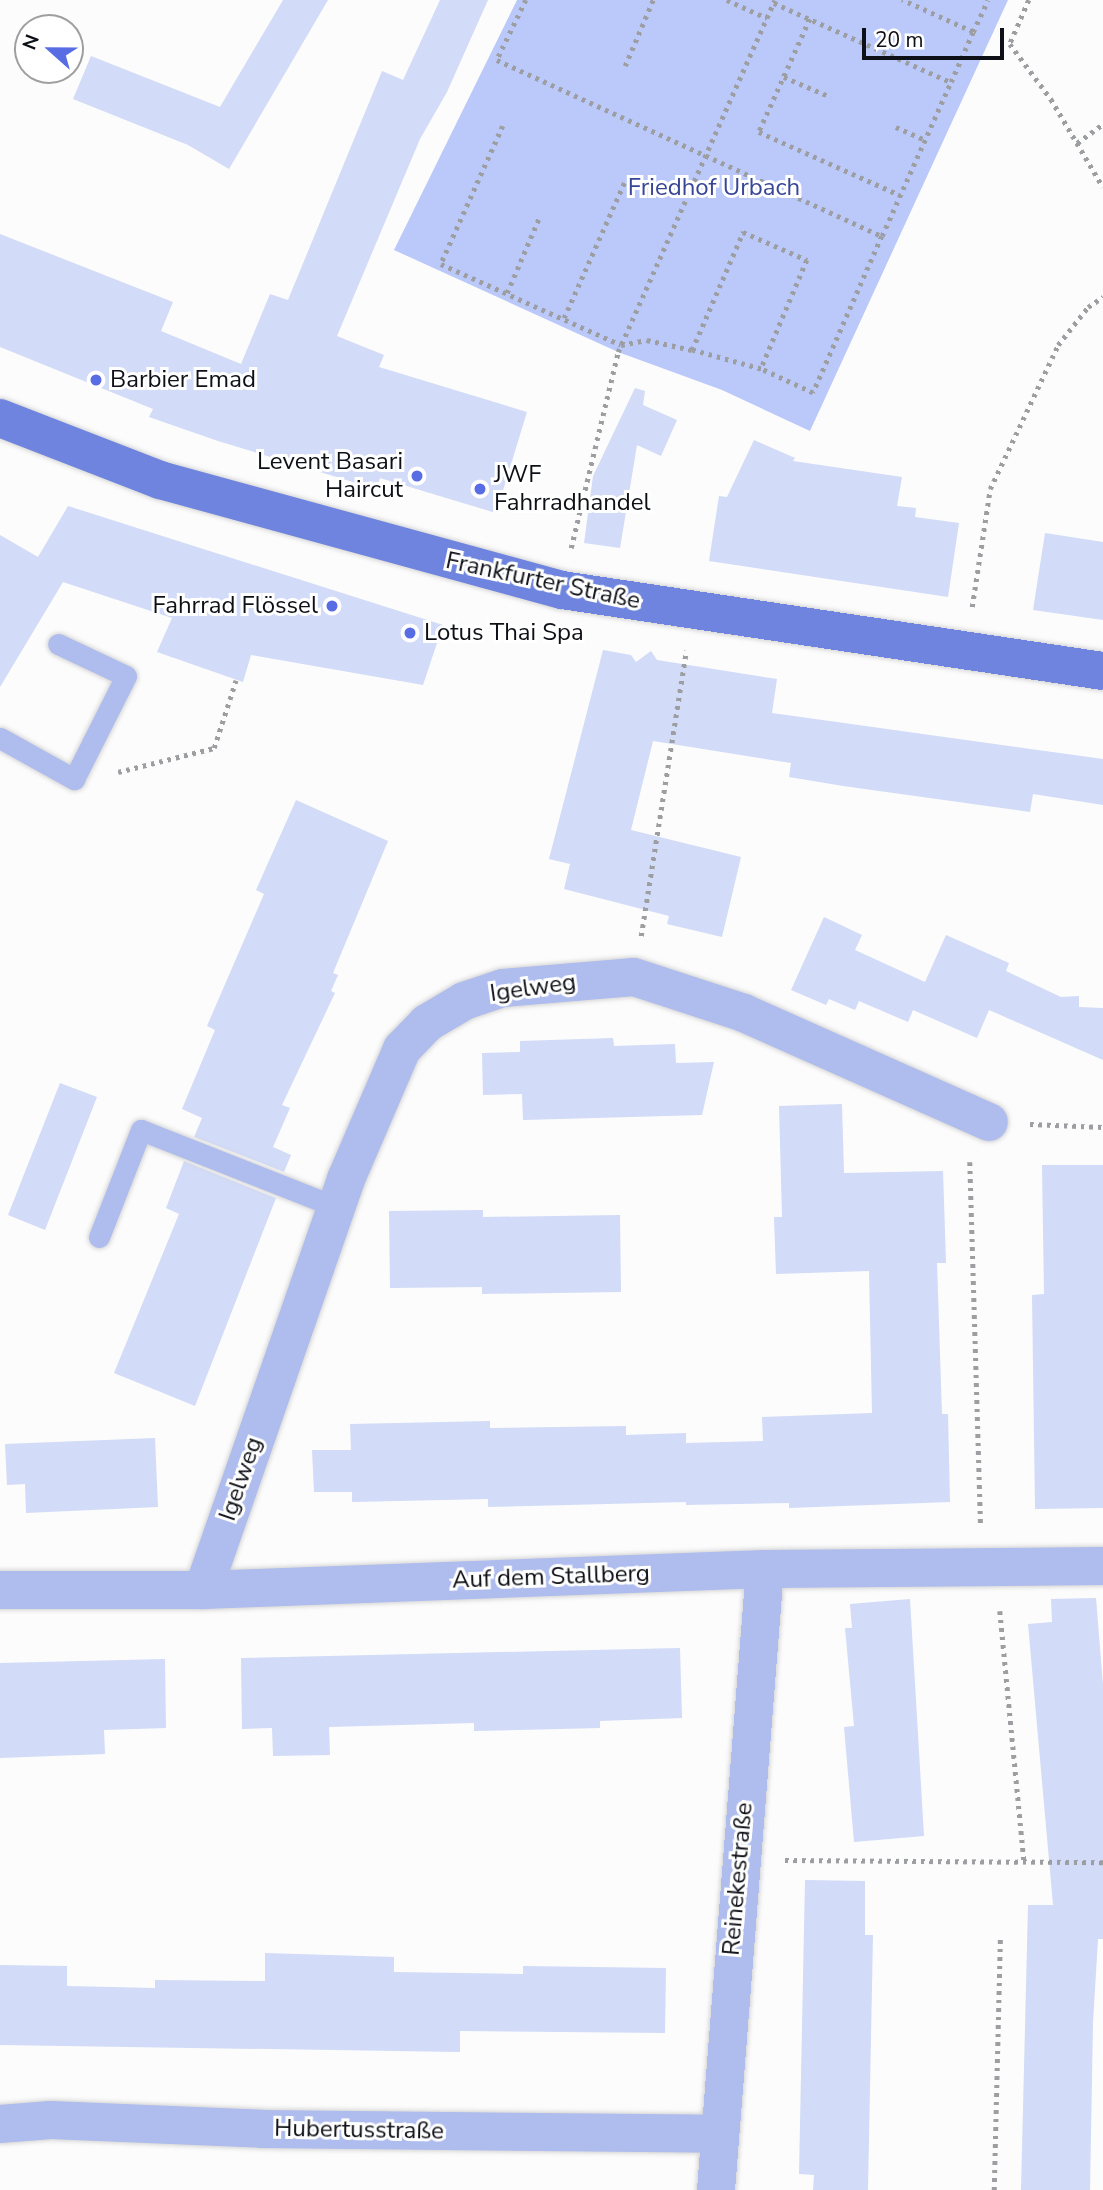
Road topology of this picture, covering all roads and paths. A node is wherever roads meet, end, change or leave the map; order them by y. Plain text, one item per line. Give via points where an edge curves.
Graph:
1 (526, 0) edge
2 (653, 0) edge
3 (727, 0) edge
4 (902, 0) edge
5 (988, 0) edge
6 (1029, 0) edge
7 (774, 1) edge
8 (767, 18) junction
9 (810, 19) junction
10 (973, 32) junction
11 (625, 66) dead end
12 (784, 77) junction
13 (951, 82) junction
14 (831, 97) dead end
15 (1103, 124) edge
16 (503, 126) dead end
17 (896, 127) dead end
18 (925, 140) junction
19 (1077, 143) junction
20 (705, 156) junction
21 (625, 181) dead end
22 (1103, 187) edge
23 (900, 195) junction
24 (539, 218) dead end
25 (882, 236) junction
26 (507, 293) junction
27 (1103, 297) edge
28 (564, 318) junction
29 (621, 345) junction
30 (692, 350) junction
31 (761, 369) junction
32 (0, 418) edge
33 (562, 590) junction
34 (692, 612) junction
35 (58, 644) dead end
36 (967, 649) junction
37 (1103, 671) edge
38 (236, 680) dead end
39 (0, 738) edge
40 (74, 779) junction
41 (634, 977) junction
42 (989, 1122) junction
43 (1103, 1127) edge
44 (336, 1207) junction
45 (99, 1237) dead end
46 (1103, 1566) edge
47 (989, 1568) junction
48 (765, 1569) junction
49 (0, 1590) edge
50 (203, 1590) junction
51 (739, 1859) junction
52 (1024, 1862) junction
53 (1103, 1862) edge
54 (1000, 1937) dead end
55 (0, 2124) edge
56 (719, 2134) junction
57 (716, 2190) edge
58 (994, 2190) edge

1 - 20 path via 497,60
2 - 11 path
3 - 8 path
4 - 10 path
5 - 10 path
6 - 19 path via 1010,44
7 - 8 path
7 - 9 path
8 - 20 path
9 - 12 path
9 - 13 path
10 - 13 path
12 - 14 path
12 - 23 path via 759,132
13 - 18 path
15 - 19 path
16 - 26 path via 441,264
17 - 18 path
18 - 23 path
19 - 22 path
20 - 25 path
20 - 29 path
21 - 28 path
23 - 25 path
24 - 26 path
25 - 31 path via 813,393
26 - 28 path
27 - 36 path via 1088,307 1058,345 990,489
28 - 29 path
29 - 30 path via 647,340
29 - 33 path
30 - 31 path
30 - 31 path via 743,232 807,260
32 - 33 main road, Frankfurter Straße via 160,480
33 - 34 main road, Frankfurter Straße
34 - 36 main road, Frankfurter Straße
34 - 41 path
35 - 40 lane via 126,676
36 - 37 main road, Frankfurter Straße
38 - 40 path via 214,748
39 - 40 lane
41 - 42 street, Igelweg via 744,1013
41 - 44 street, Igelweg via 503,988 464,1001 427,1023 402,1049
42 - 43 path
42 - 47 path via 970,1162
44 - 45 lane via 141,1130
44 - 50 street, Igelweg
46 - 47 street, Auf dem Stallberg
47 - 48 street, Auf dem Stallberg
47 - 52 path
48 - 50 street, Auf dem Stallberg
48 - 51 street, Reinekestraße
49 - 50 street, Auf dem Stallberg
51 - 52 path
51 - 56 street, Reinekestraße
52 - 53 path
54 - 58 path
55 - 56 street, Hubertusstraße via 51,2120 262,2129
56 - 57 street, Reinekestraße

